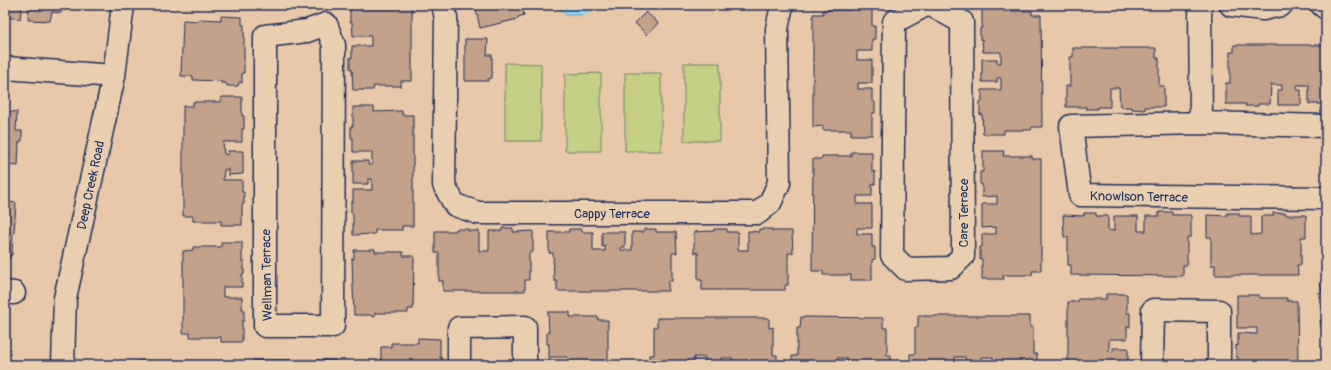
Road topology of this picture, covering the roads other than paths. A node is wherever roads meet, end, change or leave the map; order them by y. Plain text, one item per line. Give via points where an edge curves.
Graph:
1 (123, 5) edge
2 (443, 5) edge
3 (782, 5) edge
4 (926, 5) edge
5 (931, 5) edge
6 (1200, 5) edge
7 (1230, 5) edge
8 (1281, 5) edge
9 (1322, 5) edge
10 (1326, 8) edge
11 (327, 14) edge
12 (5, 68) edge
13 (114, 76) junction
14 (1201, 123) junction
15 (1326, 126) edge
16 (1326, 198) edge
17 (63, 365) edge
18 (459, 365) edge
19 (525, 365) edge
20 (1152, 365) edge
21 (1219, 365) edge

1 - 13 street, Deep Creek Road
2 - 3 street, Cappy Terrace via 446,18 444,185 455,205 478,213 758,213 770,203 779,183 776,29
4 - 5 street, Care Terrace via 894,22 892,255 906,269 951,268 963,256 962,22
6 - 14 street
7 - 8 street via 1263,9
9 - 10 street
11 - 11 street, Wellman Terrace via 307,31 265,36 265,326 333,326 334,45
12 - 13 street
13 - 17 street, Deep Creek Road via 65,298
14 - 15 street, Knowlson Terrace
14 - 16 street, Knowlson Terrace via 1071,126 1080,195
18 - 19 street via 459,328 525,327
20 - 21 street via 1153,310 1219,311

